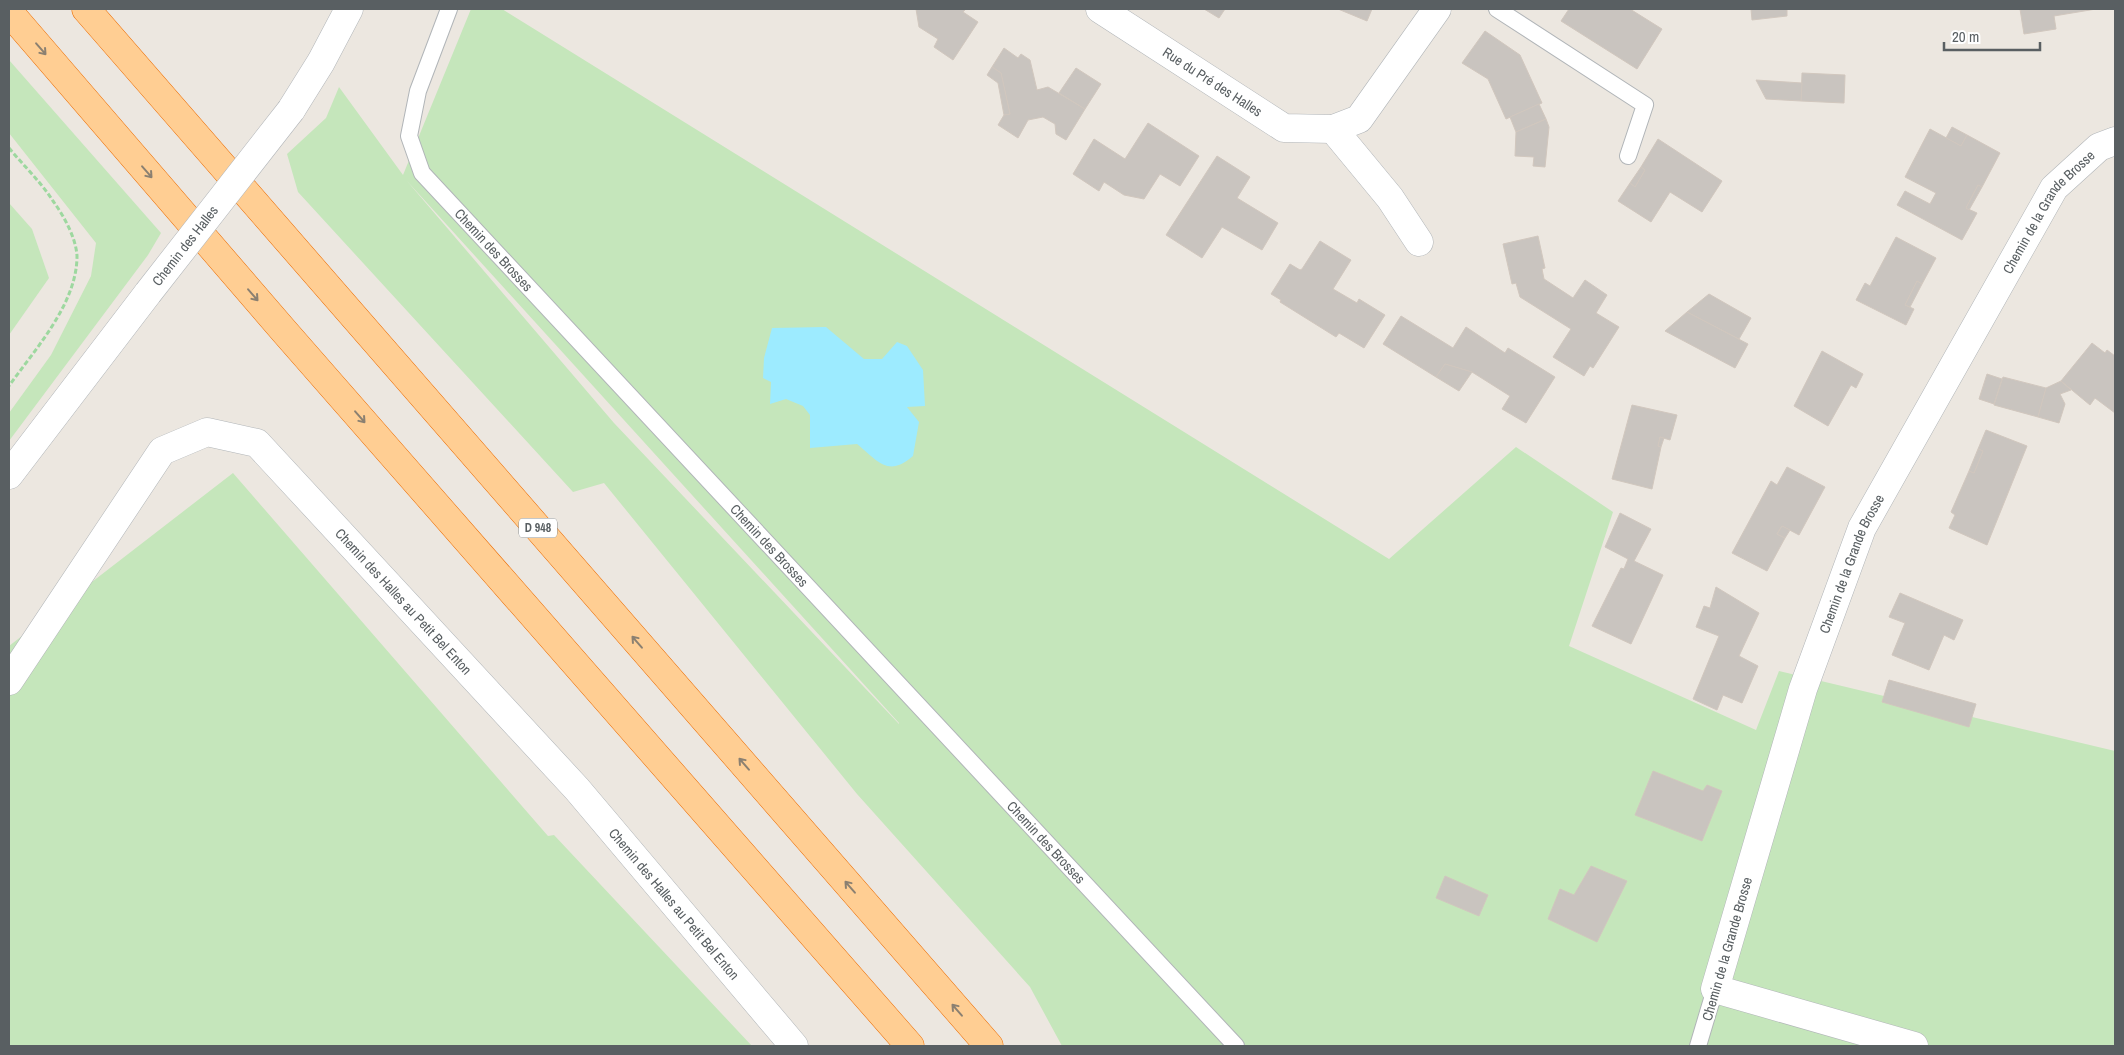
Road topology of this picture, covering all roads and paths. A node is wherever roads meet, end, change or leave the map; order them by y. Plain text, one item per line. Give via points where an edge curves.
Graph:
1 (86, 9) edge
2 (349, 9) edge
3 (449, 9) edge
4 (1100, 9) edge
5 (1436, 9) edge
6 (1498, 9) edge
7 (9, 12) edge
8 (1332, 129) junction
9 (2115, 142) edge
10 (9, 148) edge
11 (1628, 156) dead end
12 (1419, 242) dead end
13 (9, 386) edge
14 (9, 475) edge
15 (9, 681) edge
16 (1715, 989) junction
17 (794, 1046) edge
18 (910, 1046) edge
19 (989, 1046) edge
20 (1236, 1046) edge
21 (1698, 1046) edge
22 (1914, 1046) edge

19 -> 1 highway, D 948
2 - 14 street, Chemin des Halles, bridge via 291,110
3 - 20 lane, Chemin des Brosses via 418,91 409,136 422,173
4 - 8 street, Rue du Pré des Halles via 1284,128
5 - 8 street, Rue du Pré des Halles via 1358,119
6 - 11 lane via 1645,105
7 -> 18 highway
8 - 12 street via 1390,198
9 - 16 street, Chemin de la Grande Brosse via 2099,147 2054,188 1862,528 1803,689
10 - 13 path via 53,200 69,227 77,255 74,278 62,311
15 - 17 street, Chemin des Halles au Petit Bel Enton via 162,451 207,432 257,443 577,789
16 - 21 lane, Chemin de la Grande Brosse
16 - 22 street

